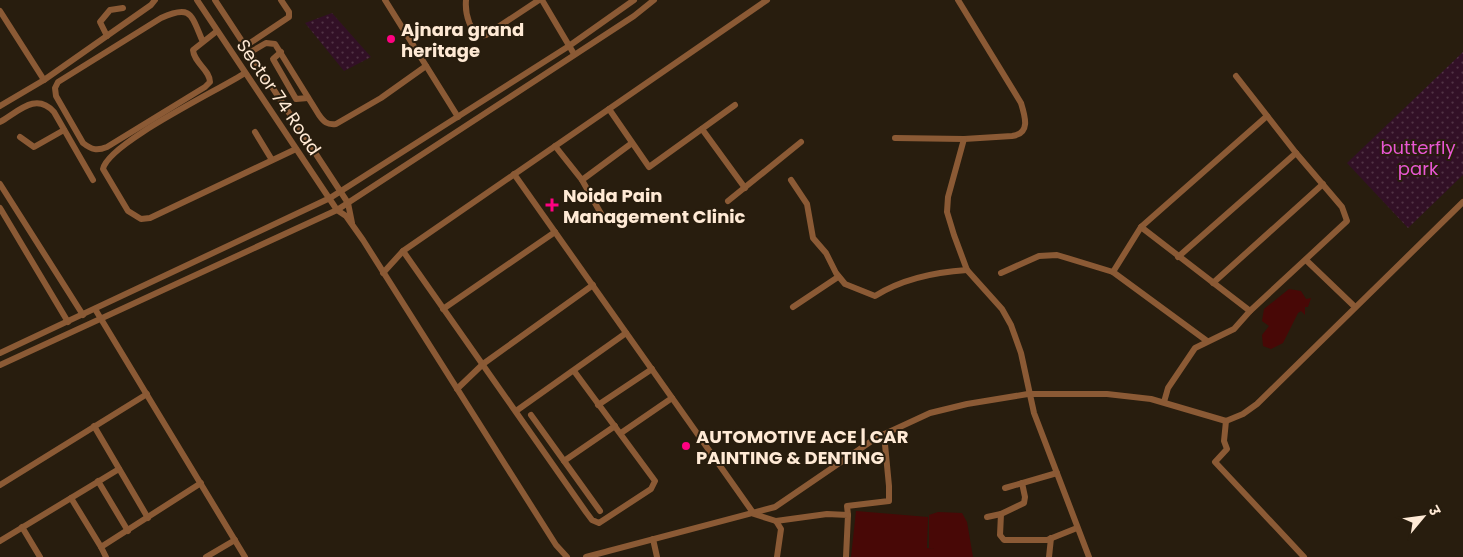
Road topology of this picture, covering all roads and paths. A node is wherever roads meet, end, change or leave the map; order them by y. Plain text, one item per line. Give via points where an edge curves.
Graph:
1 (155, 0) edge
2 (198, 0) edge
3 (215, 0) edge
4 (281, 0) edge
5 (385, 0) edge
6 (466, 0) edge
7 (540, 0) edge
8 (634, 0) edge
9 (654, 0) edge
10 (767, 0) edge
11 (958, 0) edge
12 (123, 8) dead end
13 (0, 11) edge
14 (218, 31) junction
15 (262, 35) junction
16 (107, 36) junction
17 (203, 42) junction
18 (266, 43) junction
19 (569, 46) junction
20 (244, 47) junction
21 (280, 52) junction
22 (249, 54) junction
23 (574, 54) junction
24 (426, 66) junction
25 (245, 73) junction
26 (1236, 76) dead end
27 (44, 80) junction
28 (308, 98) junction
29 (735, 105) dead end
30 (0, 106) edge
31 (609, 109) junction
32 (1267, 116) junction
33 (458, 117) junction
34 (0, 122) edge
35 (702, 129) junction
36 (64, 130) junction
37 (255, 132) dead end
38 (20, 137) dead end
39 (895, 138) dead end
40 (964, 139) junction
41 (801, 142) dead end
42 (632, 143) junction
43 (555, 146) junction
44 (296, 149) junction
45 (1296, 153) junction
46 (272, 160) junction
47 (514, 174) junction
48 (93, 180) dead end
49 (582, 180) junction
50 (791, 180) dead end
51 (0, 184) edge
52 (1323, 184) junction
53 (745, 188) junction
54 (339, 192) junction
55 (330, 198) junction
56 (728, 201) dead end
57 (1463, 202) edge
58 (348, 203) junction
59 (0, 208) edge
60 (337, 210) junction
61 (604, 219) dead end
62 (353, 224) junction
63 (1141, 228) junction
64 (555, 232) junction
65 (403, 251) junction
66 (1178, 257) junction
67 (1306, 260) junction
68 (967, 270) junction
69 (1113, 272) junction
70 (383, 273) junction
71 (1001, 273) dead end
72 (838, 277) junction
73 (1213, 283) junction
74 (593, 285) junction
75 (794, 307) dead end
76 (1355, 307) junction
77 (443, 308) junction
78 (96, 309) junction
79 (1250, 311) junction
80 (83, 315) junction
81 (102, 319) junction
82 (68, 322) junction
83 (626, 332) junction
84 (1206, 341) junction
85 (0, 352) edge
86 (483, 364) junction
87 (0, 365) edge
88 (652, 369) junction
89 (574, 371) junction
90 (458, 389) junction
91 (147, 394) junction
92 (1028, 394) junction
93 (672, 398) junction
94 (1164, 402) junction
95 (598, 405) junction
96 (516, 411) junction
97 (531, 414) dead end
98 (1226, 420) junction
99 (94, 426) junction
100 (615, 426) junction
101 (621, 433) junction
102 (884, 434) junction
103 (565, 462) junction
104 (118, 469) junction
105 (556, 469) junction
106 (1057, 473) junction
107 (98, 481) junction
108 (201, 483) junction
109 (1022, 483) junction
110 (0, 485) edge
111 (1005, 488) dead end
112 (71, 498) junction
113 (600, 511) dead end
114 (754, 514) junction
115 (1001, 514) junction
116 (848, 516) junction
117 (987, 517) dead end
118 (148, 518) junction
119 (776, 521) junction
120 (22, 527) junction
121 (1077, 528) junction
122 (128, 530) junction
123 (1051, 538) junction
124 (653, 539) junction
125 (235, 540) junction
126 (0, 541) edge
127 (101, 547) junction
128 (562, 556) edge
129 (40, 557) edge
130 (106, 557) edge
131 (206, 557) edge
132 (245, 557) edge
133 (586, 557) edge
134 (658, 557) edge
135 (777, 557) edge
136 (846, 557) edge
137 (1049, 557) edge
138 (1088, 557) edge
139 (1304, 557) edge

1 - 16 street
2 - 14 street, Sector 74 Road
3 - 20 street, Sector 74 Road
4 - 15 street via 289,17
5 - 24 street
6 - 7 street via 466,13 480,36
7 - 19 street
8 - 19 street
9 - 23 street
10 - 31 street
11 - 40 street via 1021,102 1026,119 1024,130 1018,136
12 - 16 street via 110,10 100,22
13 - 27 street
14 - 17 street
14 - 25 street, Sector 74 Road
15 - 18 street
15 - 20 street
16 - 27 street
17 - 17 street via 193,50 193,56 210,77 205,87 107,147 90,149 83,143 56,96 58,82 179,10 192,17
18 - 21 street via 275,44
18 - 22 street
19 - 23 street
19 - 33 street
20 - 22 street, Sector 74 Road
21 - 28 street
21 - 28 street via 273,59 296,99
22 - 54 street, Sector 74 Road
23 - 58 street
24 - 28 street via 336,124 325,123
24 - 33 street
25 - 44 street, Sector 74 Road
25 - 46 street via 196,99 126,144 104,163 103,169 128,211 141,220
26 - 32 street
27 - 30 street
29 - 35 street
31 - 42 street
31 - 43 street
32 - 45 street
32 - 63 street
33 - 54 street
34 - 36 street via 39,102 46,104
35 - 42 street via 649,167
35 - 53 street
36 - 38 street via 34,147
36 - 48 street
37 - 46 street
39 - 40 street
40 - 68 street via 954,168 947,212
41 - 53 street
42 - 49 street
43 - 47 street
43 - 49 street
44 - 46 street
44 - 55 street, Sector 74 Road
45 - 52 street
45 - 66 street
47 - 64 street
47 - 65 street
49 - 61 street
50 - 72 street via 807,204 813,238 826,253
51 - 80 street
52 - 67 street via 1342,207 1347,221
52 - 73 street
53 - 56 street
54 - 55 street
54 - 58 street, Sector 74 Road
55 - 60 street, Sector 74 Road
55 - 78 street
57 - 76 street
58 - 60 street
58 - 62 street
59 - 82 street
60 - 62 street, Sector 74 Road
60 - 81 street
62 - 70 street
63 - 66 street
63 - 69 street
64 - 74 street
64 - 77 street
65 - 70 street
65 - 77 street
66 - 73 street
67 - 76 street
67 - 79 street
68 - 72 street via 912,280 876,296 854,288
68 - 92 street via 1002,309 1010,325 1021,353
69 - 71 street via 1058,255 1039,256
69 - 84 street
70 - 90 street
72 - 75 street
73 - 79 street
74 - 83 street
74 - 86 street
76 - 98 street via 1257,404 1244,414
77 - 86 street
78 - 80 street
78 - 81 street
79 - 84 street via 1234,329
80 - 82 street
81 - 87 street
81 - 91 street
82 - 85 street
83 - 88 street
83 - 89 street
84 - 94 street via 1185,360 1168,388
86 - 90 street
86 - 96 street
88 - 93 street
88 - 95 street
89 - 95 street
89 - 96 street
90 - 128 street
91 - 99 street
91 - 108 street
92 - 94 street via 1098,393
92 - 102 street via 946,409
92 - 106 street
93 - 101 street
93 - 114 street
94 - 98 street
95 - 100 street
96 - 105 street
97 - 103 street
98 - 139 street via 1224,441 1227,449 1215,462
99 - 104 street
99 - 110 street
100 - 101 street
100 - 103 street
101 - 105 street via 653,477 654,485 603,521 596,523 592,520
102 - 114 street via 783,502
102 - 116 street via 889,501 847,506
103 - 105 street
103 - 113 street
104 - 107 street
104 - 118 street
106 - 109 street
106 - 121 street
107 - 112 street
107 - 122 street
108 - 118 street
108 - 125 street
109 - 111 street
109 - 115 street via 1026,497 1024,503
112 - 120 street
112 - 127 street
114 - 119 street
114 - 124 street
115 - 117 street
115 - 123 street via 1000,536 1004,540 1041,541
116 - 119 street via 827,514
116 - 136 street
118 - 122 street
119 - 135 street via 781,529
120 - 126 street
120 - 129 street
121 - 123 street
121 - 138 street
122 - 127 street
123 - 137 street
124 - 133 street
124 - 134 street
125 - 131 street
125 - 132 street
127 - 130 street

